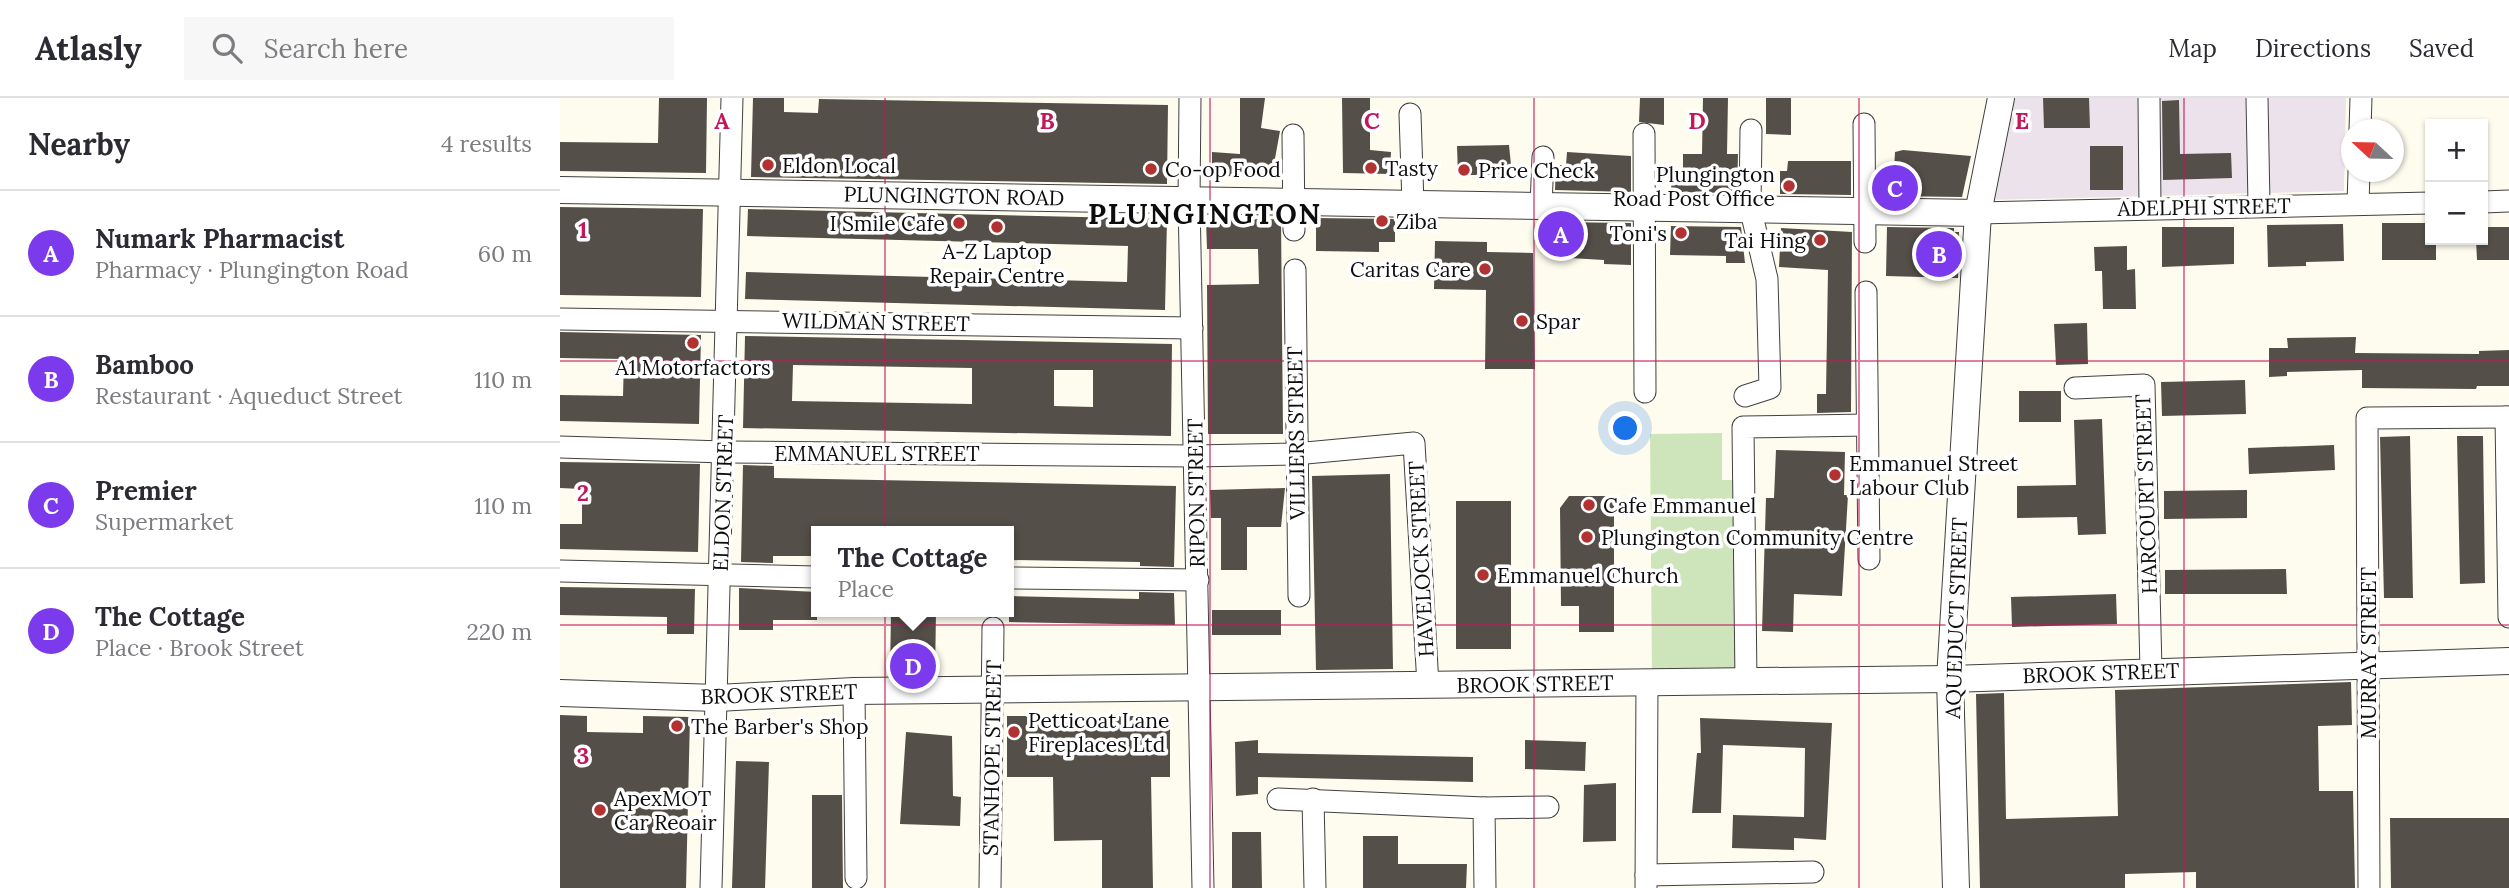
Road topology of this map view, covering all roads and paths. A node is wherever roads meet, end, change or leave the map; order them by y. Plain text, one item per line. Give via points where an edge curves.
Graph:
1 (732, 98) edge
2 (1190, 98) edge
3 (2001, 98) edge
4 (2149, 98) edge
5 (2257, 98) edge
6 (2361, 98) edge
7 (1410, 114) dead end
8 (2360, 119) edge
9 (1864, 124) dead end
10 (1751, 130) dead end
11 (1644, 134) dead end
12 (1293, 135) dead end
13 (1543, 157) dead end
14 (2359, 182) edge
15 (560, 190) edge
16 (729, 191) junction
17 (1189, 201) junction
18 (2509, 201) edge
19 (1294, 202) junction
20 (2488, 202) edge
21 (2425, 203) edge
22 (1413, 204) junction
23 (2358, 204) junction
24 (2259, 205) junction
25 (1541, 206) junction
26 (1644, 207) junction
27 (1750, 207) junction
28 (2150, 207) junction
29 (1865, 210) junction
30 (1978, 213) junction
31 (1294, 230) dead end
32 (1865, 242) dead end
33 (1295, 271) dead end
34 (1866, 292) dead end
35 (560, 319) edge
36 (728, 319) junction
37 (1192, 328) junction
38 (2076, 388) dead end
39 (1645, 391) dead end
40 (1745, 396) dead end
41 (2508, 417) edge
42 (1867, 425) junction
43 (560, 447) edge
44 (724, 452) junction
45 (1295, 454) junction
46 (1194, 456) junction
47 (1869, 559) dead end
48 (560, 571) edge
49 (721, 577) junction
50 (811, 577) edge
51 (1014, 578) edge
52 (1198, 580) junction
53 (1299, 596) dead end
54 (2509, 617) edge
55 (993, 628) dead end
56 (2509, 661) edge
57 (2368, 664) junction
58 (2151, 670) junction
59 (1950, 678) junction
60 (1746, 681) junction
61 (1647, 682) junction
62 (1427, 685) junction
63 (1198, 688) junction
64 (993, 690) junction
65 (854, 691) junction
66 (560, 693) edge
67 (717, 698) junction
68 (1278, 799) dead end
69 (1313, 799) junction
70 (1548, 807) dead end
71 (1484, 808) junction
72 (1813, 872) dead end
73 (856, 878) dead end
74 (1646, 882) edge
75 (712, 888) edge
76 (990, 888) edge
77 (1203, 888) edge
78 (1315, 888) edge
79 (1485, 888) edge
80 (1956, 888) edge
81 (2369, 888) edge

1 - 16 street, ELDON STREET
2 - 17 street, RIPON STREET
3 - 30 street, AQUEDUCT STREET
4 - 28 street
5 - 24 street
6 - 8 street
7 - 22 street
9 - 29 street
10 - 27 street
11 - 26 street
12 - 19 street
13 - 25 street
14 - 23 street
15 - 16 street, PLUNGINGTON ROAD
16 - 17 street, PLUNGINGTON ROAD
16 - 36 street, ELDON STREET
17 - 19 street, PLUNGINGTON ROAD
17 - 37 street, RIPON STREET
18 - 20 street
19 - 22 street, PLUNGINGTON ROAD
19 - 31 street
21 - 23 street, ADELPHI STREET
22 - 25 street, PLUNGINGTON ROAD
23 - 24 street, ADELPHI STREET
24 - 28 street, ADELPHI STREET
25 - 26 street, PLUNGINGTON ROAD
26 - 27 street, PLUNGINGTON ROAD
26 - 39 street
27 - 29 street, PLUNGINGTON ROAD
27 - 40 street via 1768,279 1770,388
28 - 30 street, ADELPHI STREET
29 - 30 street, PLUNGINGTON ROAD
29 - 32 street
30 - 59 street, AQUEDUCT STREET
33 - 45 street, VILLIERS STREET
34 - 42 street
35 - 36 street, WILDMAN STREET
36 - 37 street, WILDMAN STREET
36 - 44 street, ELDON STREET
37 - 46 street, RIPON STREET
38 - 58 street, HARCOURT STREET via 2144,385
41 - 54 street
41 - 57 street, MURRAY STREET via 2367,418
42 - 47 street
42 - 60 street via 1743,427
43 - 44 street, EMMANUEL STREET
44 - 46 street, EMMANUEL STREET
44 - 49 street, ELDON STREET
45 - 46 street, HAVELOCK STREET
45 - 53 street, VILLIERS STREET
45 - 62 street, HAVELOCK STREET via 1414,443
46 - 52 street, RIPON STREET
48 - 49 street
49 - 50 street
49 - 67 street, ELDON STREET
51 - 52 street
52 - 63 street, RIPON STREET
55 - 64 street, STANHOPE STREET
56 - 57 street, BROOK STREET
57 - 58 street, BROOK STREET
57 - 81 street, MURRAY STREET
58 - 59 street, BROOK STREET
59 - 60 street, BROOK STREET
59 - 80 street, AQUEDUCT STREET
60 - 61 street, BROOK STREET
61 - 62 street, BROOK STREET
61 - 74 street
62 - 63 street, BROOK STREET
63 - 64 street, BROOK STREET
63 - 77 street, RIPON STREET
64 - 65 street, BROOK STREET
64 - 76 street, STANHOPE STREET
65 - 67 street, BROOK STREET
65 - 73 street
66 - 67 street, BROOK STREET
67 - 75 street, ELDON STREET
68 - 69 street
69 - 71 street
69 - 78 street
70 - 71 street
71 - 79 street
72 - 74 street

